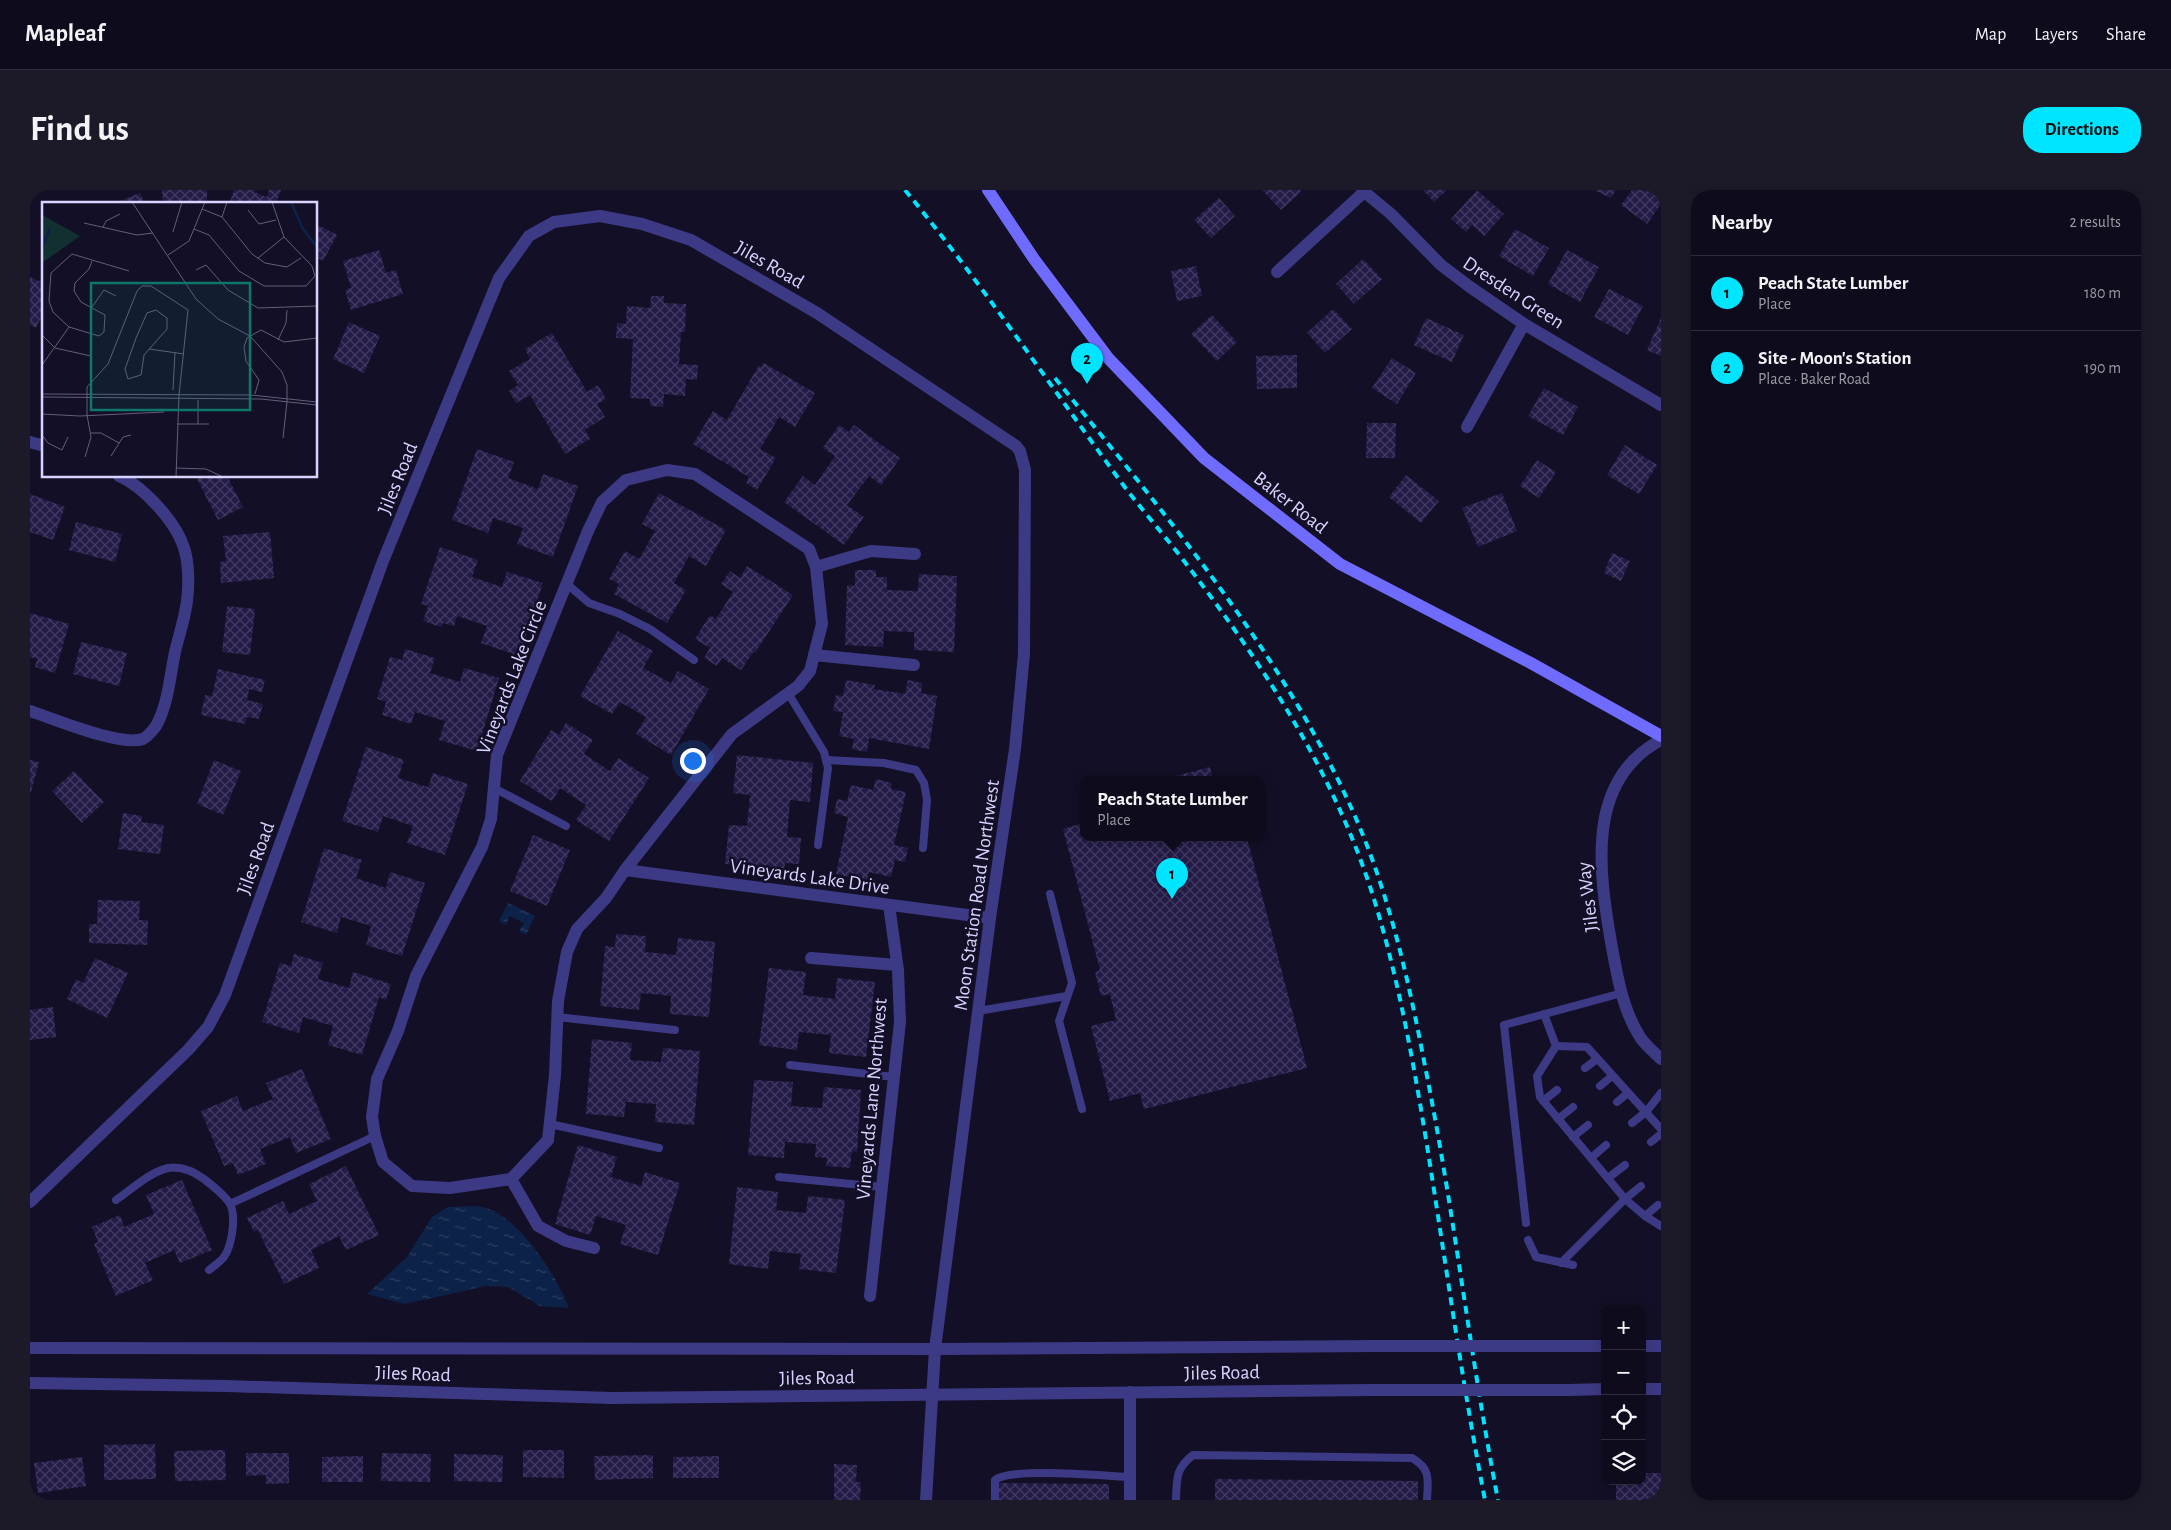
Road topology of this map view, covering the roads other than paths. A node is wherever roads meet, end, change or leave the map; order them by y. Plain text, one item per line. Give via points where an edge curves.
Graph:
1 (988, 190) edge
2 (1363, 191) edge
3 (1277, 272) dead end
4 (1524, 324) junction
5 (1661, 406) edge
6 (1467, 427) dead end
7 (1016, 446) joint
8 (122, 478) edge
9 (914, 554) dead end
10 (816, 566) junction
11 (567, 584) junction
12 (814, 655) junction
13 (694, 660) dead end
14 (914, 665) dead end
15 (788, 693) junction
16 (30, 710) edge
17 (1661, 736) edge
18 (1661, 740) edge
19 (826, 760) junction
20 (494, 788) junction
21 (566, 826) dead end
22 (818, 845) dead end
23 (923, 848) dead end
24 (625, 870) junction
25 (1050, 894) dead end
26 (889, 905) junction
27 (990, 918) junction
28 (811, 958) dead end
29 (897, 965) junction
30 (1622, 993) junction
31 (1067, 996) junction
32 (978, 1012) junction
33 (1544, 1014) junction
34 (558, 1017) junction
35 (675, 1030) dead end
36 (1556, 1046) junction
37 (1597, 1058) junction
38 (1661, 1059) edge
39 (790, 1066) dead end
40 (1586, 1068) dead end
41 (1612, 1076) junction
42 (894, 1077) junction
43 (1600, 1086) dead end
44 (1557, 1090) dead end
45 (1628, 1093) junction
46 (1661, 1093) edge
47 (1543, 1101) junction
48 (1617, 1102) dead end
49 (1574, 1107) dead end
50 (1082, 1109) dead end
51 (1646, 1112) junction
52 (1558, 1119) junction
53 (1632, 1123) dead end
54 (550, 1124) junction
55 (1588, 1125) dead end
56 (1661, 1129) edge
57 (1661, 1134) edge
58 (375, 1136) junction
59 (1573, 1137) junction
60 (1651, 1142) dead end
61 (1606, 1145) dead end
62 (659, 1148) dead end
63 (1591, 1158) junction
64 (1625, 1165) dead end
65 (779, 1177) dead end
66 (1608, 1178) junction
67 (511, 1179) junction
68 (1641, 1186) dead end
69 (882, 1187) junction
70 (1625, 1199) junction
71 (116, 1200) dead end
72 (30, 1202) edge
73 (230, 1204) junction
74 (1658, 1205) dead end
75 (1645, 1216) junction
76 (1526, 1223) dead end
77 (1661, 1226) edge
78 (1528, 1240) dead end
79 (594, 1248) dead end
80 (1561, 1262) junction
81 (1573, 1265) dead end
82 (209, 1270) dead end
83 (870, 1296) dead end
84 (1601, 1346) edge
85 (1646, 1346) edge
86 (1661, 1346) edge
87 (30, 1348) edge
88 (935, 1349) junction
89 (30, 1383) edge
90 (1601, 1389) edge
91 (1646, 1389) edge
92 (1661, 1389) edge
93 (1130, 1392) junction
94 (932, 1395) junction
95 (1130, 1477) junction
96 (926, 1500) edge
97 (995, 1500) edge
98 (1130, 1500) edge
99 (1176, 1500) edge
100 (1427, 1500) edge

1 - 17 main road, Baker Road via 1034,259 1109,358 1204,458 1340,564 1529,662
2 - 3 street
2 - 4 street, Dresden Green via 1391,214 1441,265
4 - 5 street, Dresden Green
4 - 6 street
7 - 27 street, Moon Station Road Northwest via 1025,470 1024,654 1015,749
7 - 72 street, Jiles Road via 817,313 691,240 642,224 600,216 554,222 529,236 500,278 383,561 225,995 208,1027 188,1050
8 - 16 street via 157,505 184,547 186,610 156,726 145,738 134,741 115,738
9 - 10 street via 871,550
10 - 11 street, Vineyards Lake Circle via 809,549 695,474 667,470 626,480 602,502
10 - 12 street, Vineyards Lake Circle via 822,624
11 - 13 lane via 589,603 650,629
11 - 20 street, Vineyards Lake Circle via 497,755
12 - 14 street
12 - 15 street, Vineyards Lake Circle via 810,671
15 - 19 lane
15 - 24 street, Vineyards Lake Circle via 732,734
18 - 30 street, Jiles Way via 1632,761 1620,776 1603,825 1600,854 1604,903
19 - 22 lane via 828,768
19 - 23 lane via 884,763 916,770 924,783 927,800
20 - 21 lane
20 - 58 street, Vineyards Lake Circle via 491,819 482,847 416,976 398,1031 377,1079 372,1117
24 - 26 street, Vineyards Lake Drive
24 - 34 street, Vineyards Lake Circle via 606,898 577,929 567,952
25 - 31 lane via 1072,983
26 - 27 street, Vineyards Lake Drive
26 - 29 street, Vineyards Lane Northwest
27 - 32 street, Moon Station Road Northwest
28 - 29 street
29 - 42 street, Vineyards Lane Northwest via 900,1022
30 - 33 lane
30 - 38 street, Jiles Way via 1640,1038
31 - 32 lane
31 - 50 lane via 1059,1021
32 - 88 street, Moon Station Road Northwest
33 - 36 lane
33 - 76 lane via 1504,1025
34 - 35 lane
34 - 54 street, Vineyards Lake Circle
36 - 37 lane via 1586,1047
36 - 47 lane via 1537,1076
37 - 40 lane
37 - 41 lane
39 - 42 lane
41 - 43 lane
41 - 45 lane
42 - 69 street, Vineyards Lane Northwest
44 - 47 lane
45 - 48 lane
45 - 51 lane
46 - 51 lane
47 - 52 lane
49 - 52 lane
51 - 53 lane
51 - 56 lane
52 - 59 lane
54 - 62 lane
54 - 67 street, Vineyards Lake Circle via 548,1140
55 - 59 lane
57 - 60 lane
58 - 67 street, Vineyards Lake Circle via 383,1162 412,1186 450,1188
58 - 73 lane
59 - 63 lane
61 - 63 lane
63 - 66 lane
64 - 66 lane
65 - 69 lane
66 - 70 lane
67 - 79 street via 538,1226 566,1240
68 - 70 lane
69 - 83 street, Vineyards Lane Northwest
70 - 75 lane
70 - 80 lane
71 - 73 lane via 157,1172 183,1168 216,1188
73 - 82 lane via 232,1236 224,1256
74 - 75 lane
75 - 77 lane
78 - 80 lane via 1536,1257
80 - 81 lane
84 - 88 street, Jiles Road, bridge
85 - 86 street
87 - 88 street, Jiles Road
88 - 94 street, Moon Station Road Northwest
89 - 94 street, Jiles Road via 612,1398
90 - 93 street, Jiles Road, bridge
91 - 92 street
93 - 94 street, Jiles Road
93 - 95 street
94 - 96 street, Moon Station Road Northwest
95 - 97 lane via 1018,1473 999,1476 995,1480
95 - 98 street
99 - 100 lane via 1177,1475 1183,1463 1193,1455 1412,1458 1422,1464 1428,1476

